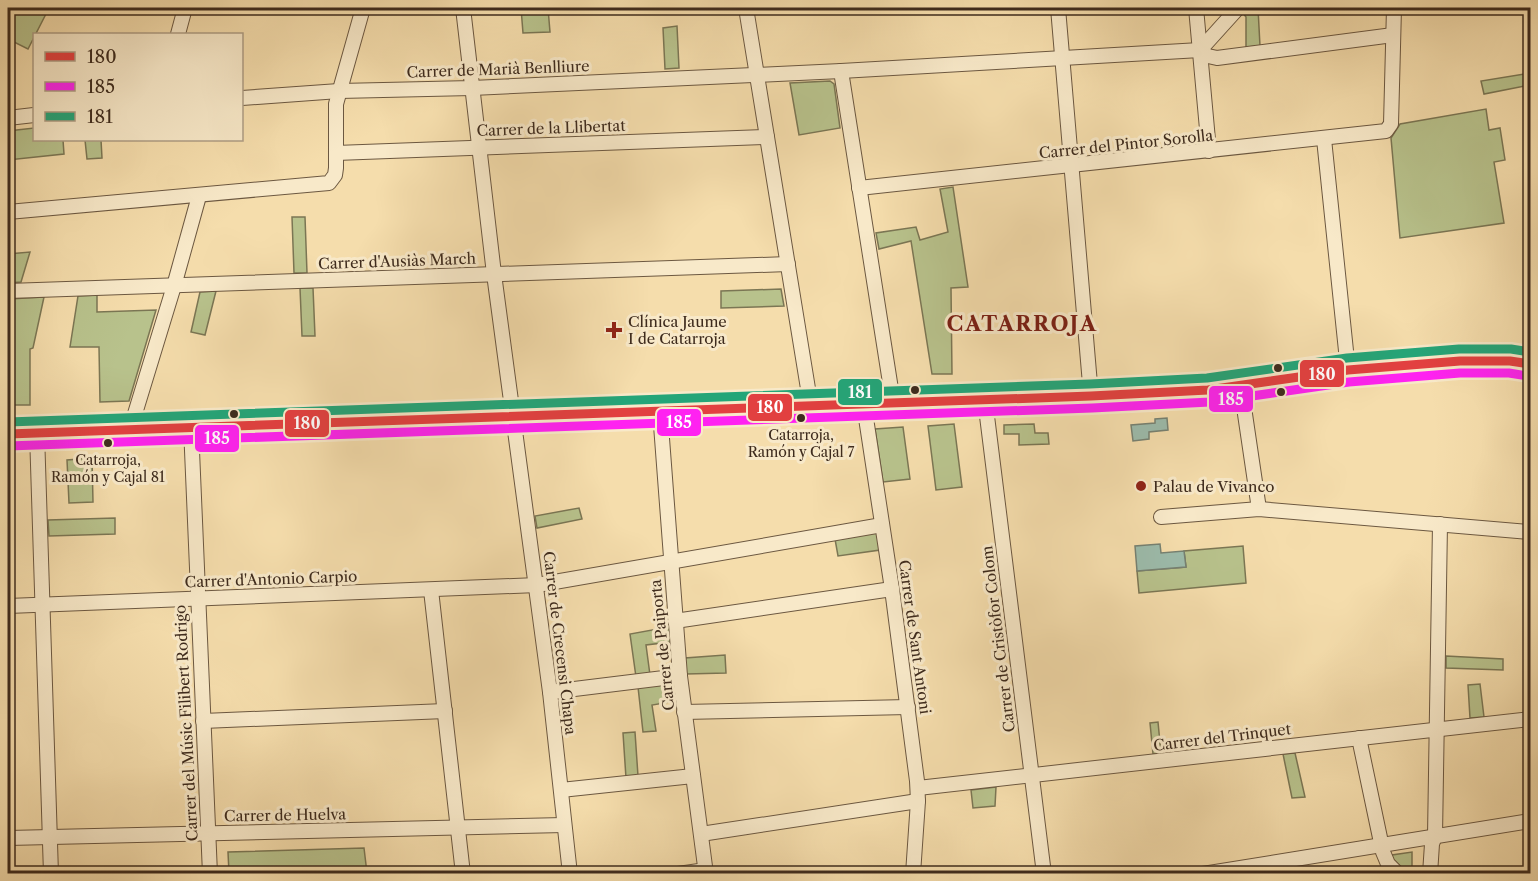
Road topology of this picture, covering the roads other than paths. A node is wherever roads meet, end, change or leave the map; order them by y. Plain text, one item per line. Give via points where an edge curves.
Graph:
1 (185, 8) edge
2 (363, 8) edge
3 (463, 8) edge
4 (746, 8) edge
5 (1058, 8) edge
6 (1196, 8) edge
7 (1238, 8) edge
8 (1394, 8) edge
9 (177, 33) edge
10 (1393, 35) junction
11 (1200, 50) junction
12 (1063, 60) junction
13 (841, 71) junction
14 (757, 74) junction
15 (472, 88) junction
16 (339, 91) junction
17 (243, 98) edge
18 (33, 115) edge
19 (8, 118) edge
20 (766, 137) junction
21 (1323, 139) junction
22 (479, 147) junction
23 (1209, 152) junction
24 (336, 153) junction
25 (1071, 166) junction
26 (859, 188) junction
27 (199, 196) junction
28 (8, 212) edge
29 (788, 264) junction
30 (494, 274) junction
31 (174, 286) junction
32 (8, 291) edge
33 (1530, 363) edge
34 (1348, 370) junction
35 (1240, 387) junction
36 (891, 389) dead end
37 (1091, 396) junction
38 (985, 399) junction
39 (864, 405) junction
40 (811, 407) junction
41 (660, 412) junction
42 (513, 416) junction
43 (191, 427) junction
44 (130, 430) junction
45 (38, 433) junction
46 (8, 434) edge
47 (1259, 509) junction
48 (1161, 517) dead end
49 (1440, 524) junction
50 (882, 525) junction
51 (1530, 532) edge
52 (670, 562) junction
53 (537, 585) junction
54 (892, 589) junction
55 (431, 590) junction
56 (197, 599) junction
57 (43, 605) junction
58 (8, 606) edge
59 (675, 621) junction
60 (681, 676) junction
61 (550, 692) junction
62 (908, 707) junction
63 (445, 711) junction
64 (684, 712) junction
65 (1530, 719) edge
66 (203, 721) junction
67 (1438, 729) junction
68 (1359, 738) junction
69 (693, 776) junction
70 (1031, 776) junction
71 (561, 790) junction
72 (918, 795) junction
73 (1530, 822) edge
74 (564, 825) junction
75 (458, 828) junction
76 (208, 834) junction
77 (701, 834) junction
78 (1435, 836) junction
79 (50, 837) junction
80 (8, 838) edge
81 (1381, 845) junction
82 (706, 872) edge
83 (51, 873) edge
84 (210, 873) edge
85 (463, 873) edge
86 (570, 873) edge
87 (678, 873) edge
88 (913, 873) edge
89 (1044, 873) edge
90 (1203, 873) edge
91 (1398, 873) edge
92 (1430, 873) edge

1 - 9 street
2 - 16 street
3 - 15 street, Carrer de Crecensi Chapa
4 - 14 street
5 - 12 street
6 - 11 street
7 - 11 street
8 - 10 street
10 - 11 street, Carrer de Marià Benlliure via 1217,58
10 - 21 street, Carrer del Pintor Sorolla via 1391,124 1386,131
11 - 12 street, Carrer de Marià Benlliure
11 - 23 street
12 - 13 street, Carrer de Marià Benlliure
12 - 25 street
13 - 14 street, Carrer de Marià Benlliure
13 - 26 street
14 - 15 street, Carrer de Marià Benlliure
14 - 20 street
15 - 16 street, Carrer de Marià Benlliure
15 - 22 street, Carrer de Crecensi Chapa
16 - 17 street, Carrer de Marià Benlliure
16 - 24 street via 334,116
18 - 19 street
20 - 22 street, Carrer de la Llibertat
20 - 29 street
21 - 23 street, Carrer del Pintor Sorolla
21 - 34 street
22 - 24 street, Carrer de la Llibertat
22 - 30 street, Carrer de Crecensi Chapa
23 - 25 street, Carrer del Pintor Sorolla
24 - 27 street via 333,180 323,184
25 - 26 street, Carrer del Pintor Sorolla
25 - 37 street
26 - 36 street
27 - 28 street
27 - 31 street
29 - 30 street, Carrer d'Ausiàs March
29 - 40 street
30 - 31 street, Carrer d'Ausiàs March
30 - 42 street, Carrer de Crecensi Chapa
31 - 32 street, Carrer d'Ausiàs March
31 - 44 street
33 - 34 street via 1460,361
34 - 35 street
35 - 37 street
35 - 47 street
37 - 38 street
38 - 39 street
38 - 70 street, Carrer de Cristòfor Colom
39 - 40 street
39 - 50 street, Carrer de Sant Antoni
40 - 41 street
41 - 42 street
41 - 52 street, Carrer de Paiporta
42 - 43 street
42 - 53 street, Carrer de Crecensi Chapa
43 - 44 street
43 - 56 street, Carrer del Músic Filibert Rodrigo
44 - 45 street
45 - 46 street
45 - 57 street
47 - 48 street
47 - 49 street
49 - 51 street
49 - 67 street
50 - 52 street, Carrer d'Antonio Carpio
50 - 54 street, Carrer de Sant Antoni
52 - 53 street, Carrer d'Antonio Carpio
52 - 59 street, Carrer de Paiporta
53 - 55 street, Carrer d'Antonio Carpio
53 - 61 street, Carrer de Crecensi Chapa
54 - 59 street
54 - 62 street, Carrer de Sant Antoni
55 - 56 street, Carrer d'Antonio Carpio
55 - 63 street
56 - 57 street, Carrer d'Antonio Carpio
56 - 66 street, Carrer del Músic Filibert Rodrigo
57 - 58 street, Carrer d'Antonio Carpio
57 - 79 street
59 - 60 street, Carrer de Paiporta
60 - 61 street
60 - 64 street, Carrer de Paiporta
61 - 71 street, Carrer de Crecensi Chapa
62 - 64 street
62 - 72 street, Carrer de Sant Antoni
63 - 66 street
63 - 75 street
64 - 69 street, Carrer de Paiporta
65 - 67 street, Carrer del Trinquet
66 - 76 street, Carrer del Músic Filibert Rodrigo
67 - 68 street, Carrer del Trinquet
67 - 78 street
68 - 70 street, Carrer del Trinquet
68 - 81 street
69 - 71 street
69 - 77 street, Carrer de Paiporta
70 - 72 street, Carrer del Trinquet
70 - 89 street, Carrer de Cristòfor Colom
71 - 74 street, Carrer de Crecensi Chapa
72 - 77 street, Carrer del Trinquet
72 - 88 street, Carrer de Sant Antoni
73 - 78 street
74 - 75 street, Carrer de Huelva
74 - 86 street, Carrer de Crecensi Chapa
75 - 76 street, Carrer de Huelva
75 - 85 street
76 - 79 street, Carrer de Huelva
76 - 84 street, Carrer del Músic Filibert Rodrigo
77 - 82 street, Carrer de Paiporta
78 - 81 street
78 - 92 street
79 - 80 street, Carrer de Huelva
79 - 83 street
81 - 90 street
81 - 91 street via 1388,864
82 - 87 street

